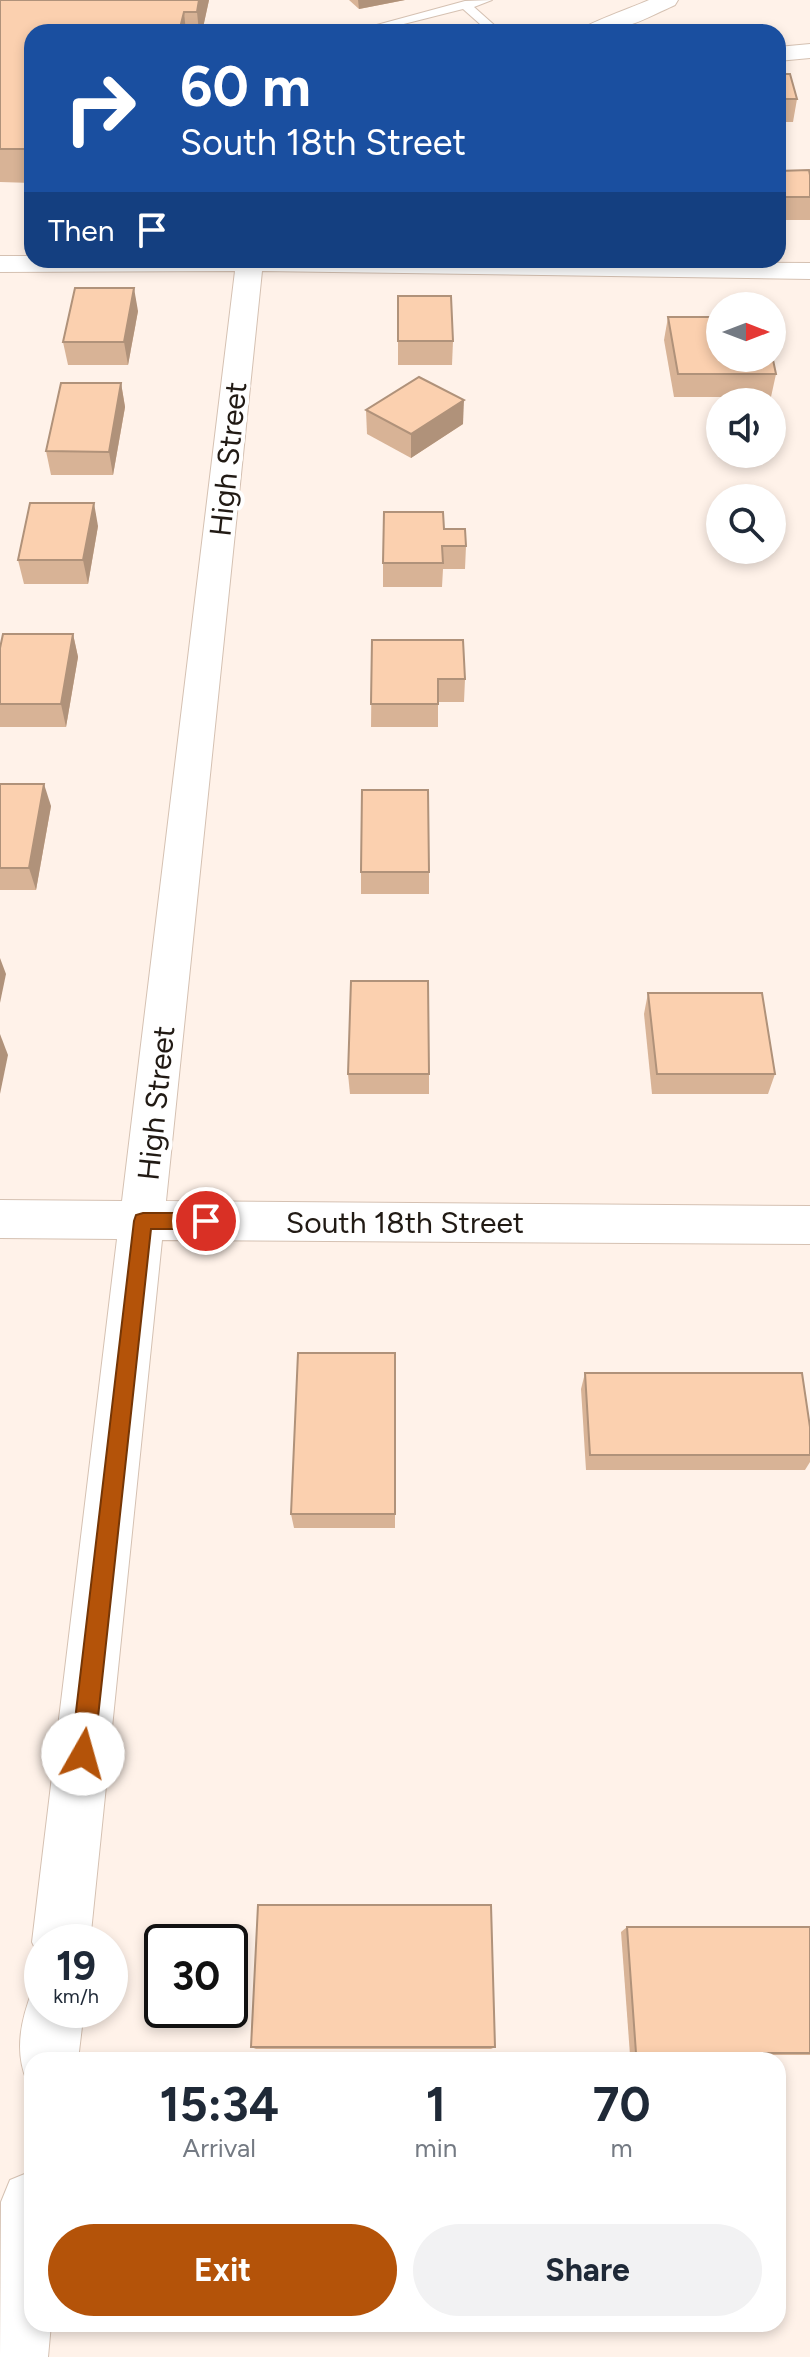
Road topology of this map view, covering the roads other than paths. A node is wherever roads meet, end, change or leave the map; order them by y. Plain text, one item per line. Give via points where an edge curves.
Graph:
1 (486, 0) edge
2 (658, 1) edge
3 (465, 5) junction
4 (389, 24) edge
5 (487, 24) edge
6 (616, 24) edge
7 (810, 51) edge
8 (786, 53) edge
9 (0, 264) edge
10 (24, 264) edge
11 (249, 268) edge
12 (623, 268) edge
13 (810, 271) edge
14 (0, 1219) edge
15 (143, 1221) junction
16 (810, 1225) edge
17 (63, 1924) edge
18 (52, 2028) edge
19 (49, 2052) edge
20 (24, 2275) edge
21 (15, 2357) edge

1 - 3 lane
2 - 6 street
3 - 4 lane
3 - 5 lane
7 - 8 street
9 - 10 street
11 - 15 street, High Street
12 - 13 street
14 - 15 street, South 18th Street
15 - 16 street, South 18th Street
15 - 17 street, High Street
18 - 19 street
20 - 21 street

